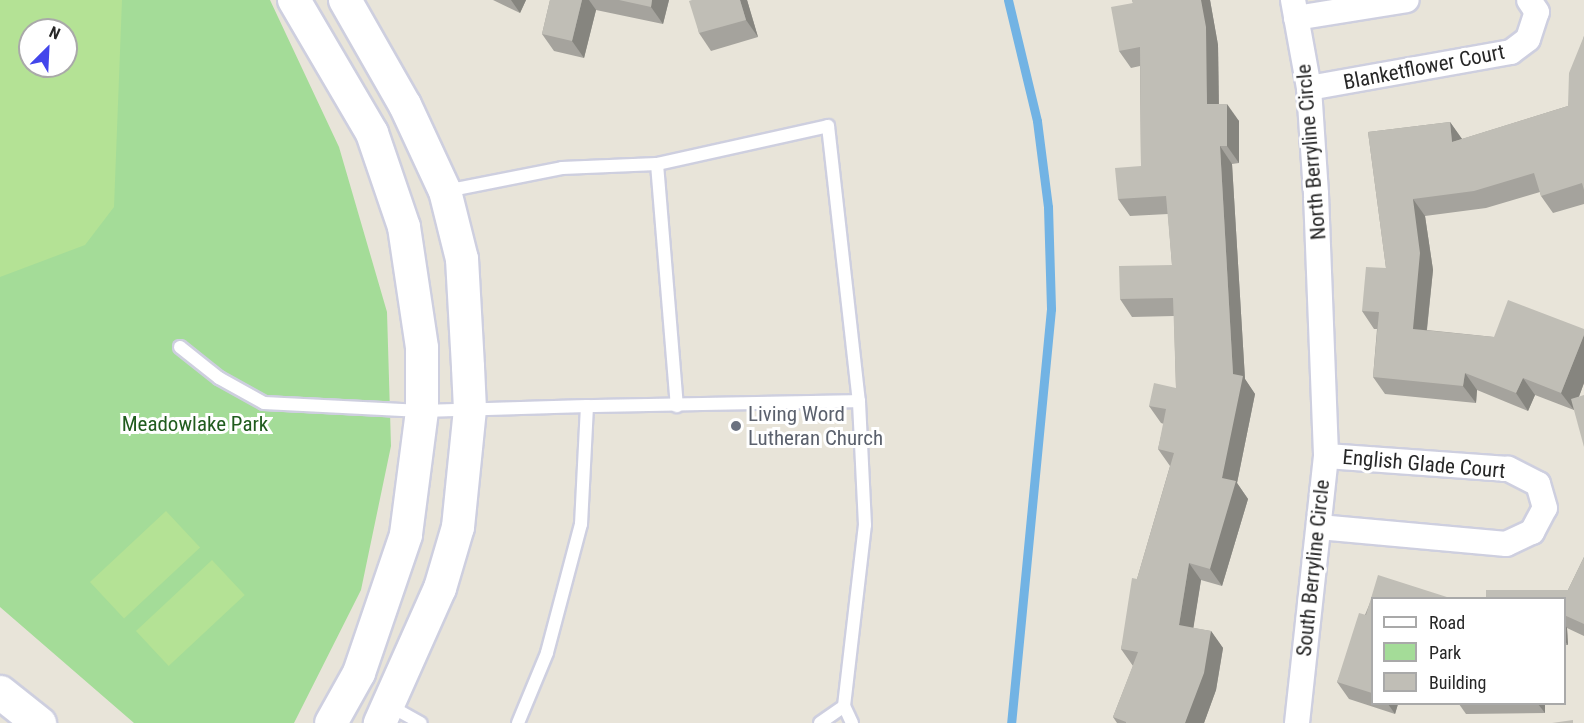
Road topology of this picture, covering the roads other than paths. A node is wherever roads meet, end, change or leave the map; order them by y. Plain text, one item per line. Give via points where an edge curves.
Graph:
1 (294, 0) edge
2 (345, 0) edge
3 (1407, 0) edge
4 (1529, 0) edge
5 (1295, 9) edge
6 (1309, 88) junction
7 (657, 164) junction
8 (445, 191) junction
9 (1320, 304) joint
10 (180, 347) dead end
11 (859, 401) junction
12 (587, 406) junction
13 (677, 406) junction
14 (470, 409) junction
15 (422, 411) junction
16 (1326, 456) junction
17 (1319, 527) junction
18 (0, 692) edge
19 (844, 706) junction
20 (384, 714) edge
21 (39, 723) edge
22 (331, 723) edge
23 (421, 723) edge
24 (518, 723) edge
25 (820, 723) edge
26 (852, 723) edge
27 (1297, 723) edge

1 - 15 street via 372,133 404,227 422,348
2 - 8 street via 405,105
3 - 5 street
4 - 6 street, Blanketflower Court via 1537,12 1528,39 1511,52
5 - 6 street, North Berryline Circle
6 - 9 street, North Berryline Circle
7 - 8 lane via 562,168
7 - 11 lane via 828,126
7 - 13 lane
8 - 14 street via 462,259
9 - 16 street, South Berryline Circle
10 - 15 lane via 219,378 264,403
11 - 13 lane
11 - 19 lane via 865,525
12 - 13 lane
12 - 14 lane
12 - 24 lane via 581,524 547,653
14 - 15 lane
14 - 20 street via 458,527 440,588
15 - 22 street via 406,535 359,673
16 - 17 street, South Berryline Circle
16 - 17 street, English Glade Court via 1508,470 1538,484 1545,508 1532,532 1506,544
17 - 27 street, South Berryline Circle
18 - 21 main road
19 - 25 lane
19 - 26 lane
20 - 23 lane

